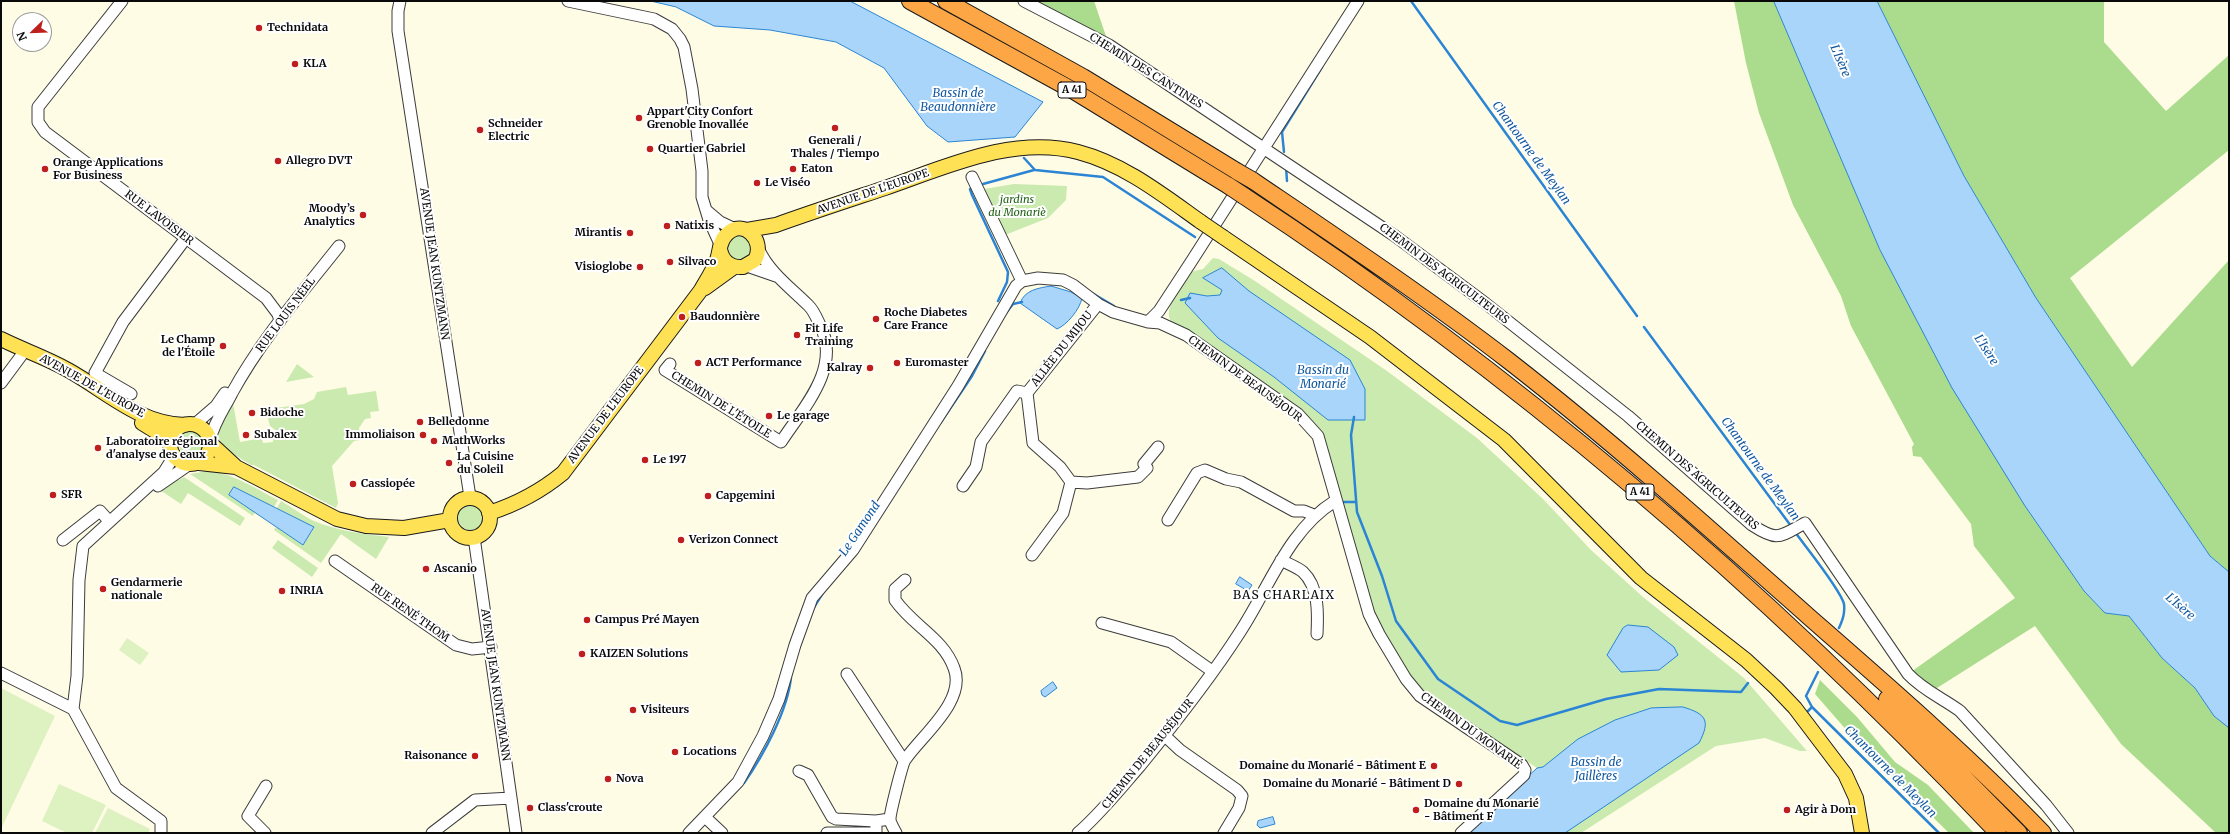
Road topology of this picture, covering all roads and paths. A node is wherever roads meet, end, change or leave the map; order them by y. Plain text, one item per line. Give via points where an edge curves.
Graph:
1 (122, 1) edge
2 (400, 1) edge
3 (568, 1) edge
4 (910, 1) edge
5 (946, 1) edge
6 (1024, 1) edge
7 (1358, 1) edge
8 (1265, 147) junction
9 (972, 177) dead end
10 (705, 209) junction
11 (776, 226) junction
12 (741, 230) junction
13 (186, 238) junction
14 (339, 246) dead end
15 (720, 247) junction
16 (759, 248) junction
17 (740, 266) junction
18 (778, 277) junction
19 (1022, 281) junction
20 (701, 290) junction
21 (1098, 304) junction
22 (280, 321) junction
23 (1148, 322) junction
24 (1, 339) edge
25 (1, 347) edge
26 (21, 356) junction
27 (670, 364) dead end
28 (1, 383) edge
29 (236, 384) junction
30 (131, 394) dead end
31 (1027, 394) junction
32 (189, 425) junction
33 (210, 441) junction
34 (1158, 447) dead end
35 (172, 450) junction
36 (195, 463) junction
37 (236, 467) junction
38 (1071, 482) junction
39 (963, 486) dead end
40 (1665, 488) junction
41 (470, 497) junction
42 (137, 498) junction
43 (1335, 501) junction
44 (489, 513) junction
45 (1314, 515) junction
46 (450, 520) junction
47 (1168, 520) dead end
48 (110, 521) junction
49 (474, 537) junction
50 (63, 540) dead end
51 (1032, 555) dead end
52 (1281, 560) junction
53 (335, 561) dead end
54 (905, 580) dead end
55 (1102, 624) dead end
56 (1317, 634) dead end
57 (491, 647) junction
58 (1212, 671) junction
59 (1, 673) edge
60 (847, 674) dead end
61 (73, 709) junction
62 (1165, 736) junction
63 (904, 762) junction
64 (799, 771) dead end
65 (266, 786) dead end
66 (511, 798) junction
67 (705, 817) junction
68 (890, 819) junction
69 (876, 821) junction
70 (161, 833) edge
71 (265, 833) edge
72 (432, 833) edge
73 (516, 833) edge
74 (689, 833) edge
75 (722, 833) edge
76 (827, 833) edge
77 (876, 833) edge
78 (896, 833) edge
79 (1078, 833) edge
80 (1224, 833) edge
81 (1461, 833) edge
82 (1862, 833) edge
83 (1998, 833) edge
84 (2019, 833) edge
85 (2043, 833) edge
86 (2068, 833) edge

1 - 13 street, RUE LAVOISIER via 38,107 38,122 44,132
2 - 41 street, AVENUE JEAN KUNTZMANN via 398,31
3 - 10 street via 654,20 665,25 680,39 684,47 692,89
4 - 83 highway, A 41, bridge via 1080,94 1229,186 1354,269 1425,321 1560,426 1697,542 1830,665 1921,753
5 - 40 highway, A 41, bridge via 1083,77 1252,180 1400,279 1584,420
6 - 8 street, CHEMIN DES CANTINES via 1109,45
7 - 8 street
8 - 23 street via 1159,311
8 - 86 street, CHEMIN DES AGRICULTEURS via 1395,236 1485,303 1628,416 1752,525 1769,536 1777,537 1805,523 1908,674 1929,693 1960,711 2046,805
9 - 19 street
10 - 12 street via 720,222
10 - 15 street
11 - 12 main road, AVENUE DE L'EUROPE
11 - 16 main road, AVENUE DE L'EUROPE
11 - 82 main road, AVENUE DE L'EUROPE, bridge via 989,153 1029,147 1060,148 1080,152 1129,173 1370,336 1504,440 1641,578 1759,672 1794,708 1845,774 1856,798
12 - 15 main road, AVENUE DE L'EUROPE via 724,236
12 - 16 main road via 755,237
13 - 22 street, RUE LAVOISIER via 266,298
13 - 30 street via 123,322 95,373
14 - 22 street, RUE LOUIS NÉEL
15 - 17 main road via 724,260
15 - 20 main road, AVENUE DE L'EUROPE via 717,260
16 - 17 main road, AVENUE DE L'EUROPE via 755,260
16 - 18 street, CHEMIN DE L'ÉTOILE via 766,264
17 - 18 street, CHEMIN DE L'ÉTOILE
17 - 20 main road, AVENUE DE L'EUROPE
18 - 27 street, CHEMIN DE L'ÉTOILE via 811,308 822,330 827,348 826,366 820,381 781,442 665,370
19 - 21 street, CHEMIN DE BEAUSÉJOUR via 1038,278 1062,280
19 - 67 street via 1016,286 958,386 853,550 812,598 779,699 763,736 738,782
20 - 44 main road, AVENUE DE L'EUROPE via 563,474 539,492 516,504
21 - 23 street, CHEMIN DE BEAUSÉJOUR via 1113,312
21 - 31 street, ALLÉE DU MIJOU
22 - 29 street, RUE LOUIS NÉEL
23 - 43 street, CHEMIN DE BEAUSÉJOUR via 1160,323 1186,335 1298,414 1318,436
24 - 32 main road, AVENUE DE L'EUROPE via 68,370 106,396 149,418 168,425
25 - 26 main road, AVENUE DE L'EUROPE
26 - 28 street
26 - 35 main road, AVENUE DE L'EUROPE via 75,383 162,436
29 - 32 street, RUE LOUIS NÉEL via 216,406
29 - 33 street, RUE LOUIS NÉEL via 214,425
31 - 38 street, ALLÉE DU MIJOU via 1033,443 1060,467
31 - 39 street, ALLÉE DU MIJOU via 1017,391 981,442 976,468
32 - 33 main road via 204,431
32 - 35 main road via 175,432
33 - 36 main road via 206,457
33 - 37 main road
34 - 38 street via 1144,464 1147,468 1138,478
35 - 36 main road via 184,463
35 - 42 street via 164,472 145,487
36 - 37 main road
36 - 42 street
37 - 46 main road via 325,514 366,526 404,528
38 - 51 street via 1063,513
40 - 84 highway, A 41 via 1896,708
40 - 85 highway via 1907,703
41 - 44 main road via 482,502
41 - 46 main road via 454,506
42 - 48 street
43 - 45 street, CHEMIN DE BEAUSÉJOUR
43 - 81 street, CHEMIN DU MONARIÉ via 1369,614 1406,679 1420,696 1522,765 1525,770 1524,775
44 - 49 main road via 486,529
45 - 47 street via 1294,511 1241,482 1205,470 1198,473
45 - 52 street, CHEMIN DE BEAUSÉJOUR
46 - 49 main road via 456,532
48 - 50 street via 100,511
48 - 61 street via 83,546
49 - 57 street, AVENUE JEAN KUNTZMANN
52 - 56 street via 1302,571 1310,580 1318,610
52 - 58 street, CHEMIN DE BEAUSÉJOUR via 1241,632
53 - 57 street, RUE RENÉ THOM via 456,645 472,649
54 - 63 street via 895,589 895,600 949,654 955,670 956,683 954,697
55 - 58 street via 1171,642
57 - 66 street, AVENUE JEAN KUNTZMANN
58 - 62 street, CHEMIN DE BEAUSÉJOUR
59 - 61 street
60 - 63 street
61 - 70 street via 116,788 161,821
62 - 79 street, CHEMIN DE BEAUSÉJOUR via 1111,800
62 - 80 street via 1180,750 1238,790 1242,796 1240,808
63 - 68 street
64 - 69 street via 808,776 832,817
65 - 71 street via 248,816
66 - 72 street via 475,800
66 - 73 street, AVENUE JEAN KUNTZMANN
67 - 74 street
67 - 75 street
68 - 69 street
68 - 78 street
69 - 77 street
76 - 77 street

